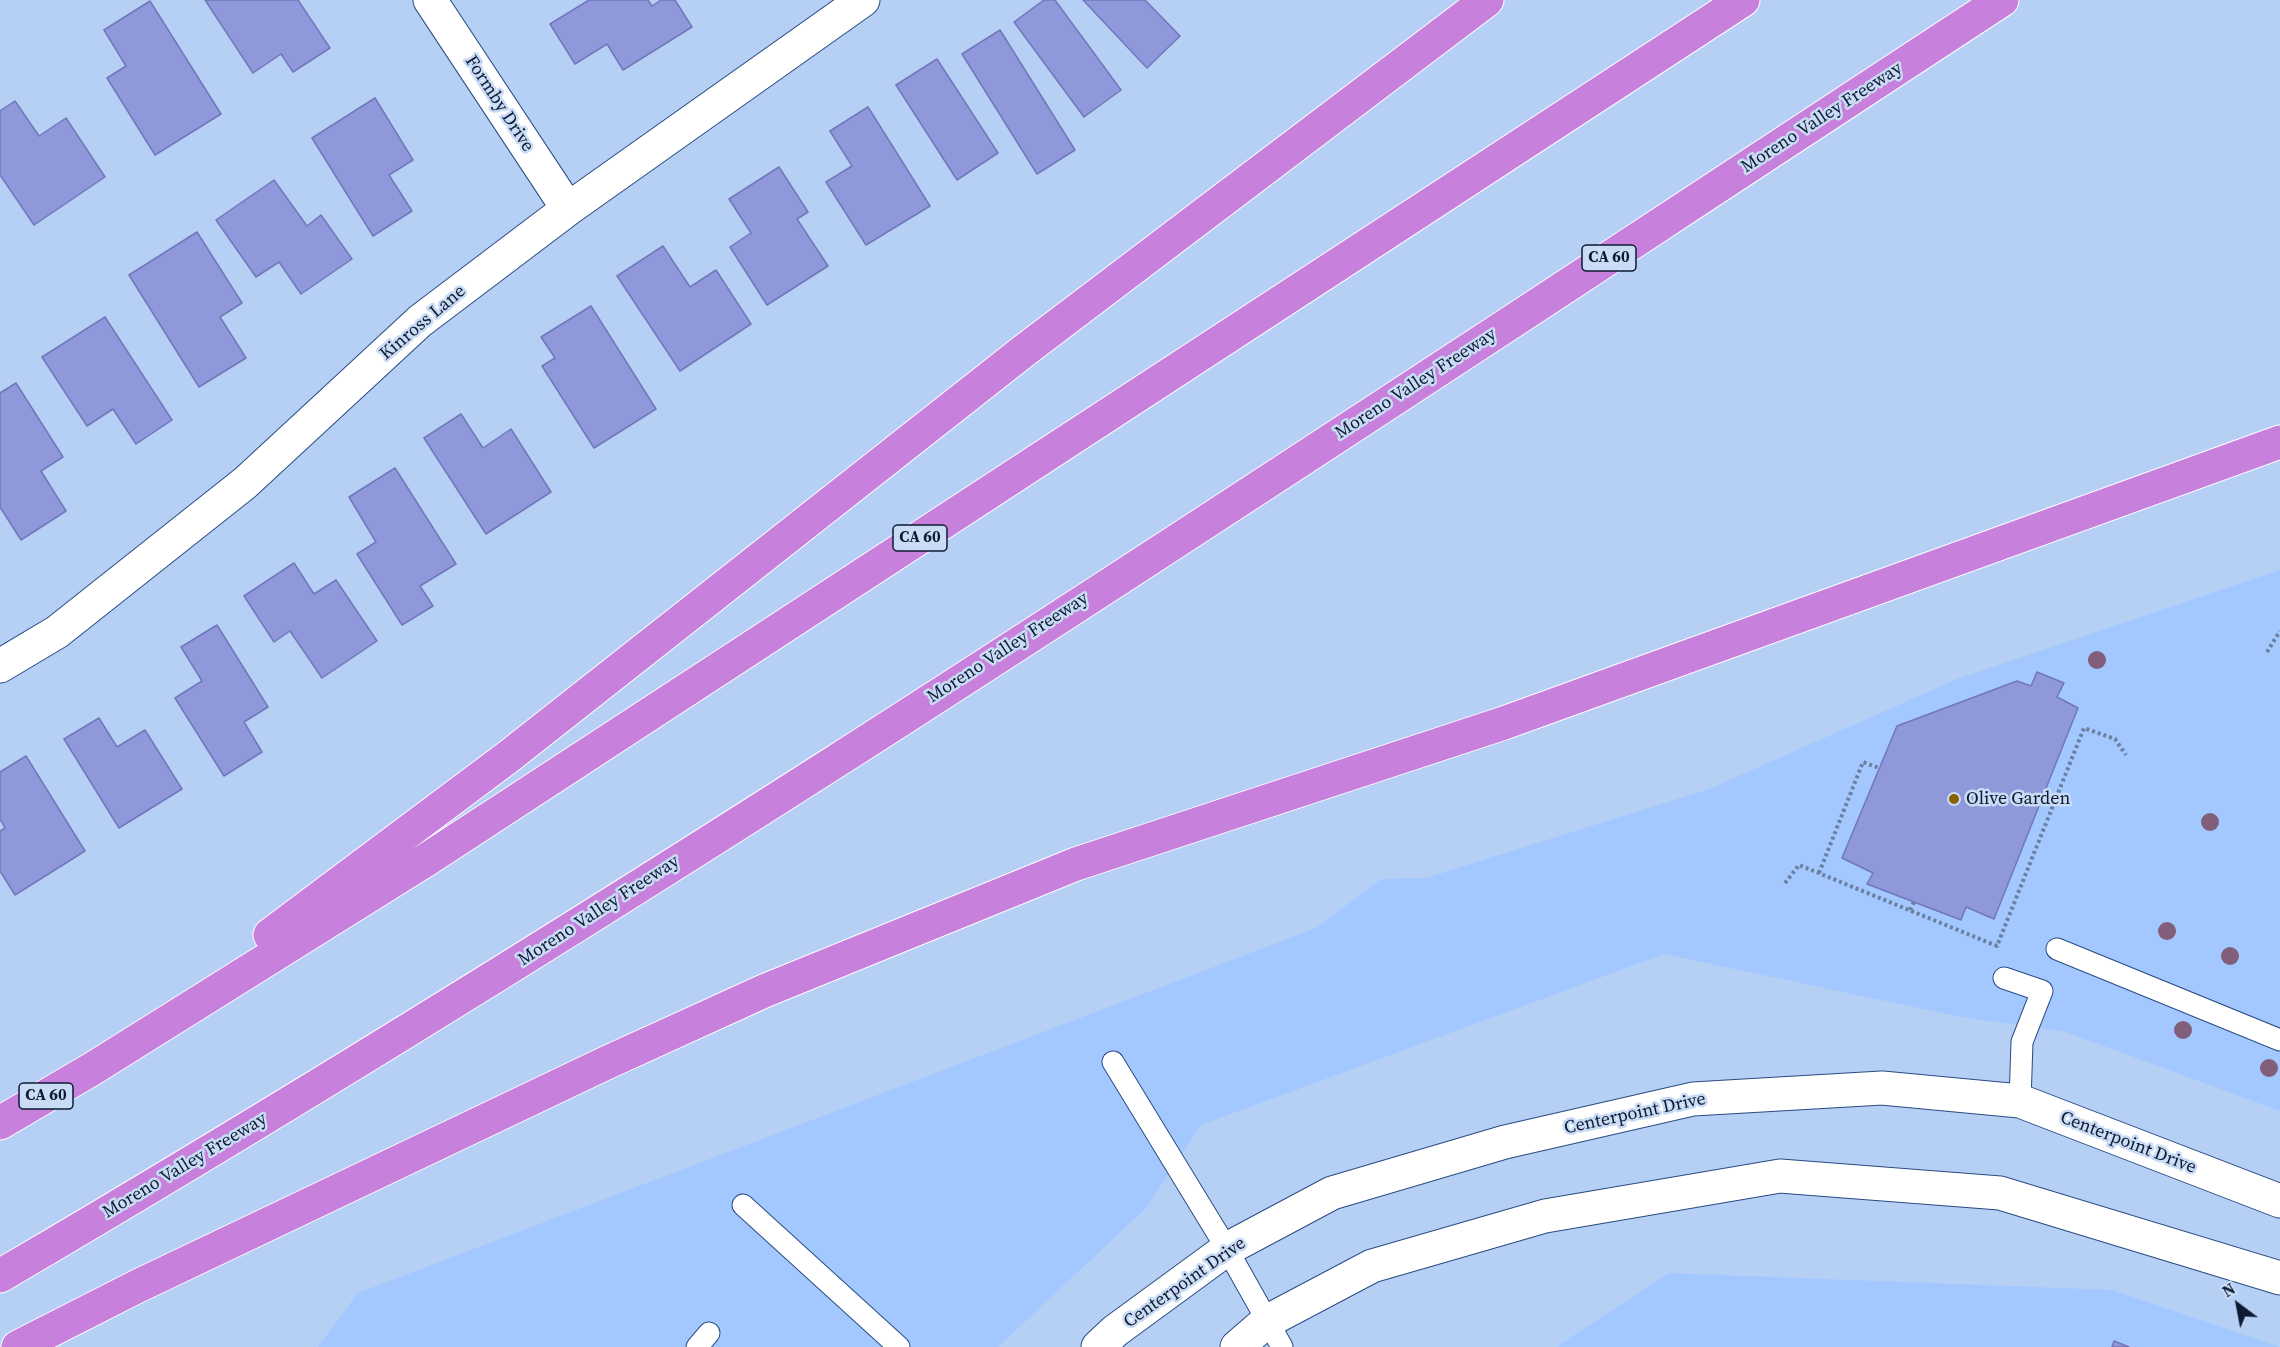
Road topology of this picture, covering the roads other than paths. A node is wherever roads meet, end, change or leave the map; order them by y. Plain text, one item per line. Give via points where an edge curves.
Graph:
1 (430, 0) edge
2 (863, 0) edge
3 (1487, 0) edge
4 (1743, 0) edge
5 (2002, 0) edge
6 (568, 209) junction
7 (2280, 442) edge
8 (0, 666) edge
9 (2057, 949) dead end
10 (2004, 978) dead end
11 (2280, 1040) edge
12 (1113, 1062) dead end
13 (92, 1069) junction
14 (2020, 1101) junction
15 (0, 1123) edge
16 (2280, 1201) edge
17 (742, 1205) dead end
18 (1227, 1249) junction
19 (0, 1275) edge
20 (2280, 1278) edge
21 (1274, 1335) edge
22 (18, 1347) edge
23 (899, 1347) edge
24 (1098, 1347) edge
25 (1237, 1347) edge

1 - 6 street, Formby Drive
2 - 6 street, Kinross Lane
3 - 13 highway via 1025,350 508,757
4 - 13 highway, CA 60 via 426,860
5 - 19 highway, Moreno Valley Freeway / CA 60 via 1215,516 497,976
6 - 8 street, Kinross Lane via 420,321 245,483 57,632
7 - 22 highway via 1504,723 1076,864 764,991 627,1053
9 - 11 lane
10 - 14 lane via 2042,991 2022,1042
12 - 18 lane
13 - 15 highway, CA 60
14 - 16 street, Centerpoint Drive
14 - 18 street, Centerpoint Drive via 1882,1088 1692,1099 1505,1142 1332,1193
17 - 23 lane
18 - 21 lane
18 - 24 street, Centerpoint Drive
20 - 21 street via 2000,1193 1780,1176 1545,1216 1372,1266
21 - 25 street

